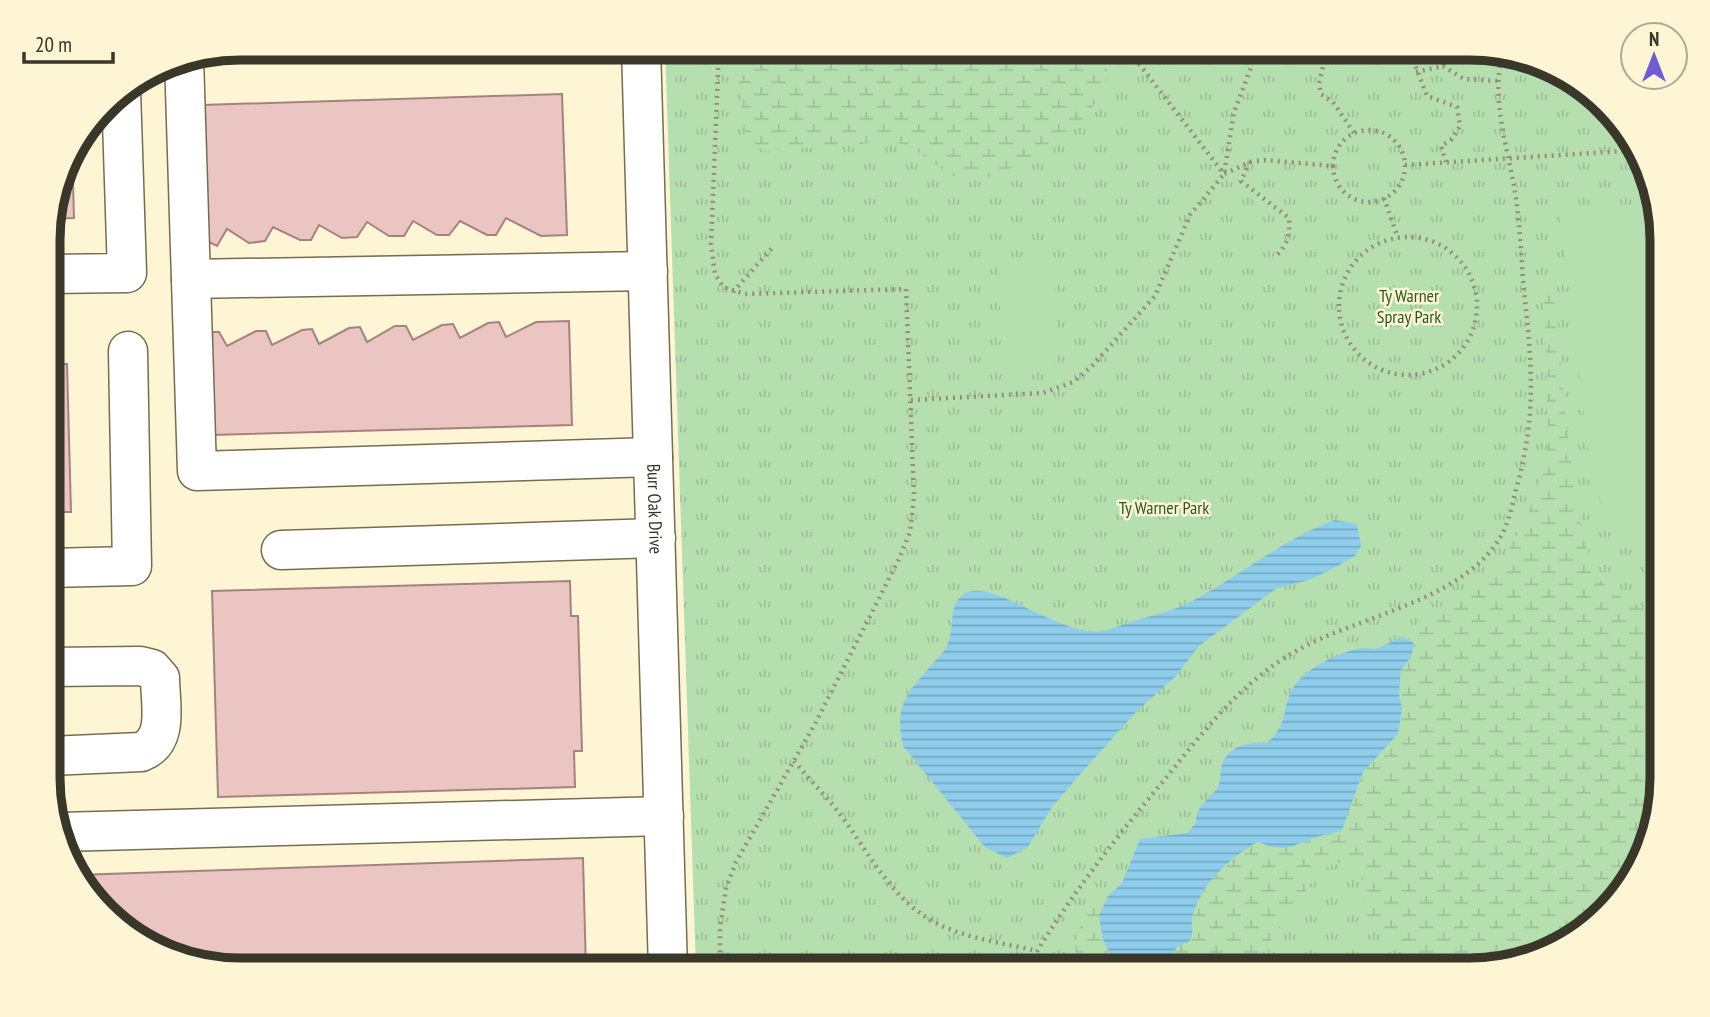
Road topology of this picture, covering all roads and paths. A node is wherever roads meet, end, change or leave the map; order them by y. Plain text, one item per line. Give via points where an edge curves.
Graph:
1 (641, 60) edge
2 (719, 60) edge
3 (1136, 60) edge
4 (1252, 60) edge
5 (1324, 60) edge
6 (1412, 60) edge
7 (1445, 60) edge
8 (1501, 63) edge
9 (1443, 66) junction
10 (184, 68) edge
11 (1416, 72) junction
12 (1499, 81) junction
13 (121, 104) edge
14 (1354, 133) junction
15 (1627, 151) edge
16 (1507, 157) junction
17 (1250, 162) junction
18 (1446, 162) junction
19 (1405, 165) junction
20 (1333, 166) junction
21 (1224, 174) junction
22 (1384, 198) junction
23 (1398, 238) junction
24 (774, 247) dead end
25 (1277, 255) dead end
26 (648, 271) junction
27 (60, 274) edge
28 (191, 279) junction
29 (733, 293) junction
30 (128, 351) dead end
31 (911, 400) junction
32 (653, 457) junction
33 (656, 538) junction
34 (281, 550) dead end
35 (60, 568) edge
36 (60, 667) edge
37 (60, 756) edge
38 (794, 761) junction
39 (664, 816) junction
40 (68, 832) edge
41 (1037, 951) junction
42 (1033, 957) edge
43 (668, 958) edge
44 (720, 958) edge

1 - 26 street, Burr Oak Drive
2 - 29 path via 712,259 723,287
3 - 21 path
4 - 21 path via 1234,112
5 - 14 path via 1318,83 1321,94 1333,102
6 - 11 path
7 - 9 path
8 - 12 path
9 - 11 path
9 - 12 path via 1464,79
10 - 28 street
11 - 18 path via 1427,96 1457,107 1461,126 1441,146
12 - 16 path
13 - 27 street via 127,273
14 - 19 path via 1377,131 1393,139
14 - 20 path via 1337,149
15 - 16 path
16 - 18 path
16 - 41 path via 1515,191 1533,405 1525,458 1505,528 1485,558 1468,572 1416,600 1297,649 1240,693 1116,838
17 - 20 path
17 - 21 path
17 - 25 path via 1241,181 1289,218 1290,233
18 - 19 path
19 - 22 path via 1397,189
20 - 22 path via 1345,194 1360,201
21 - 31 path via 1190,215 1155,296 1073,382 1043,393
22 - 23 path
23 - 23 path via 1370,248 1354,262 1343,281 1341,324 1350,344 1384,371 1405,375 1429,372 1450,361 1466,344 1476,322 1478,298 1471,275 1457,256 1437,243
24 - 29 path
26 - 28 street
26 - 32 street, Burr Oak Drive
28 - 32 street via 197,471
29 - 31 path via 906,289
30 - 35 street via 132,566
31 - 38 path via 914,497 910,532
32 - 33 street, Burr Oak Drive
33 - 34 street
33 - 39 street, Burr Oak Drive
36 - 37 street via 152,669 160,678 161,727 152,748 141,752
38 - 41 path via 843,818 880,874 916,911 968,934
38 - 44 path via 726,888
39 - 40 street
39 - 43 street, Burr Oak Drive
41 - 42 path

